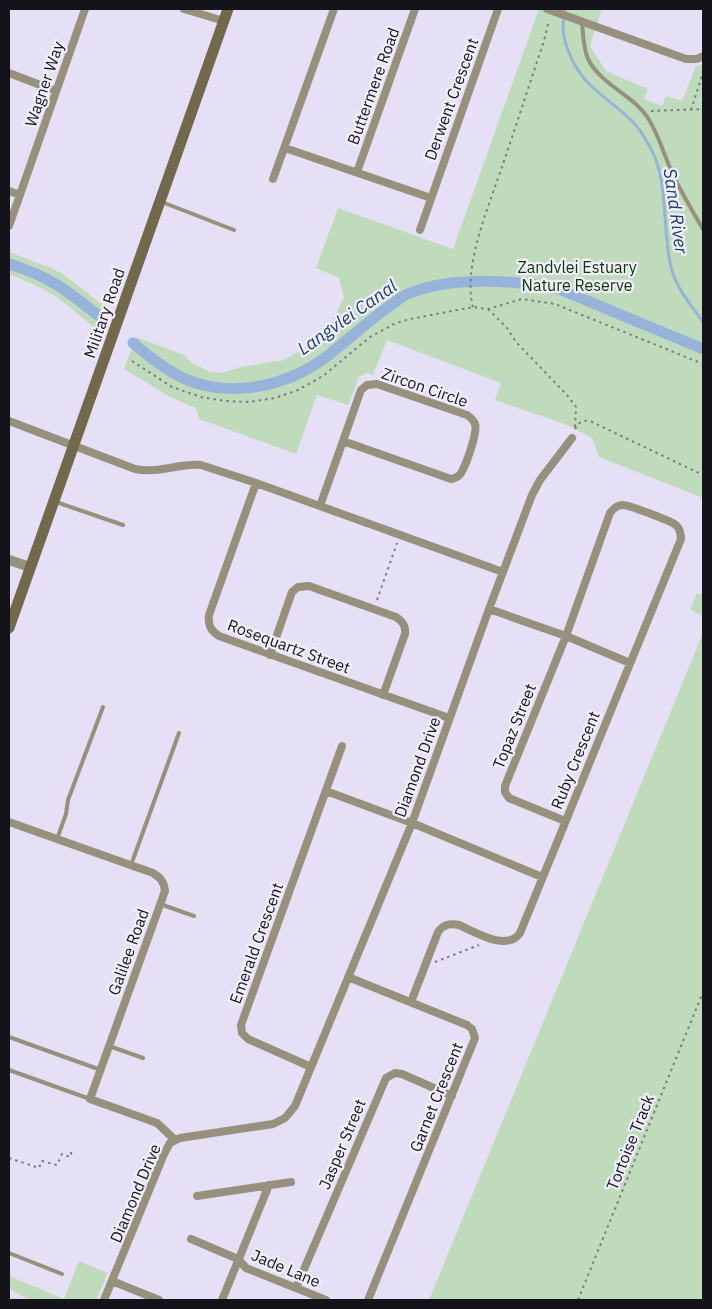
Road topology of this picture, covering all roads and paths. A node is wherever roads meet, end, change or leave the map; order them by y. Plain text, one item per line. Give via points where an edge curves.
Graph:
1 (85, 9) edge
2 (184, 9) edge
3 (228, 9) edge
4 (334, 9) edge
5 (415, 9) edge
6 (498, 9) edge
7 (549, 10) edge
8 (224, 21) junction
9 (582, 22) junction
10 (703, 56) edge
11 (9, 73) edge
12 (703, 73) edge
13 (56, 91) junction
14 (703, 109) edge
15 (691, 110) junction
16 (644, 112) junction
17 (285, 148) junction
18 (357, 172) junction
19 (273, 179) dead end
20 (9, 191) edge
21 (20, 195) junction
22 (430, 198) junction
23 (160, 202) junction
24 (9, 226) edge
25 (703, 228) edge
26 (234, 230) dead end
27 (420, 230) dead end
28 (473, 307) junction
29 (488, 309) junction
30 (132, 361) dead end
31 (703, 364) edge
32 (9, 422) edge
33 (572, 438) dead end
34 (343, 441) junction
35 (73, 446) junction
36 (703, 475) edge
37 (256, 483) junction
38 (54, 501) junction
39 (320, 506) junction
40 (124, 525) dead end
41 (400, 535) junction
42 (9, 560) edge
43 (30, 567) junction
44 (503, 572) junction
45 (374, 609) junction
46 (489, 609) junction
47 (9, 628) edge
48 (566, 636) junction
49 (270, 655) junction
50 (630, 663) junction
51 (383, 695) junction
52 (102, 707) dead end
53 (449, 718) junction
54 (179, 733) dead end
55 (342, 746) dead end
56 (326, 791) junction
57 (565, 821) junction
58 (9, 822) edge
59 (412, 823) junction
60 (57, 838) junction
61 (131, 865) junction
62 (542, 877) junction
63 (160, 904) junction
64 (194, 916) dead end
65 (498, 941) junction
66 (427, 960) junction
67 (348, 977) junction
68 (703, 992) edge
69 (411, 1002) junction
70 (9, 1037) edge
71 (109, 1046) junction
72 (143, 1058) dead end
73 (311, 1067) junction
74 (9, 1070) edge
75 (101, 1070) junction
76 (452, 1096) junction
77 (90, 1099) junction
78 (175, 1140) junction
79 (72, 1150) dead end
80 (9, 1158) edge
81 (291, 1182) dead end
82 (269, 1185) junction
83 (197, 1196) dead end
84 (191, 1239) dead end
85 (9, 1253) edge
86 (238, 1259) junction
87 (62, 1274) dead end
88 (112, 1281) junction
89 (296, 1288) junction
90 (104, 1300) edge
91 (160, 1300) edge
92 (222, 1300) edge
93 (326, 1300) edge
94 (368, 1300) edge
95 (578, 1300) edge

1 - 13 street, Wagner Way
2 - 8 street
3 - 8 main road, Military Road
4 - 17 street
5 - 18 street, Buttermere Road
6 - 22 street, Derwent Crescent
7 - 9 street
7 - 28 path via 476,246 470,285
8 - 23 main road, Military Road
9 - 10 street via 686,58
9 - 16 lane via 585,50 592,66
11 - 13 street
12 - 15 path
13 - 21 street, Wagner Way
14 - 15 path
15 - 16 path
16 - 25 lane via 679,187
17 - 18 street
17 - 19 street
18 - 22 street
20 - 21 street
21 - 24 street, Wagner Way
22 - 27 street, Derwent Crescent
23 - 26 lane
23 - 35 main road, Military Road
28 - 29 path
28 - 30 path via 410,319 382,329 323,376 298,390 249,402 201,397 172,387
29 - 31 path via 522,299 555,304
29 - 36 path via 568,395 576,407 575,429 583,420 590,421
32 - 35 street
33 - 44 street, Diamond Drive via 532,495
34 - 34 street, Zircon Circle via 361,390 370,383 467,416 474,421 476,428 462,471 451,479
34 - 39 street, Zircon Circle
35 - 37 street via 135,469 154,471 193,464
35 - 38 main road, Military Road
37 - 39 street
37 - 49 street, Rosequartz Street via 208,622 218,636
38 - 40 lane
38 - 43 main road, Military Road
39 - 41 street
41 - 44 street
41 - 45 path
42 - 43 street
43 - 47 main road, Military Road
44 - 46 street, Diamond Drive
45 - 49 street via 309,586 298,587 292,592
45 - 51 street via 396,617 405,628
46 - 48 street
46 - 53 street, Diamond Drive
48 - 50 street
48 - 50 street, Topaz Street via 611,511 620,505 628,506 672,523 680,532 680,539
48 - 57 street, Topaz Street via 505,786 509,798
49 - 51 street, Rosequartz Street
50 - 57 street, Ruby Crescent
51 - 53 street, Rosequartz Street
52 - 60 lane
53 - 59 street, Diamond Drive
54 - 61 lane
55 - 56 street, Emerald Crescent
56 - 59 street
56 - 73 street, Emerald Crescent via 241,1025 242,1033 248,1039
57 - 62 street, Ruby Crescent
58 - 60 street, Galilee Road
59 - 62 street
59 - 67 street, Diamond Drive
60 - 61 street, Galilee Road
61 - 63 street, Galilee Road via 160,877 165,891
62 - 65 street, Ruby Crescent via 518,936 508,942
63 - 64 lane
63 - 71 street, Galilee Road
65 - 66 path via 484,942 436,963
65 - 66 street via 450,924 438,932
66 - 69 street
67 - 69 street, Garnet Crescent
67 - 73 street, Diamond Drive
68 - 95 path, Tortoise Track
69 - 76 street, Garnet Crescent via 467,1025 474,1034 474,1042
70 - 75 lane
71 - 72 lane
71 - 75 street, Galilee Road
73 - 78 street, Diamond Drive via 295,1106 280,1121
74 - 77 lane
75 - 77 street, Galilee Road
76 - 89 street, Jasper Street via 402,1074 395,1073 386,1078
76 - 94 street, Garnet Crescent
77 - 78 street via 156,1123
78 - 88 street, Diamond Drive via 164,1154
79 - 80 path via 70,1157 62,1154 57,1165 42,1161 39,1168
81 - 82 street
82 - 83 street
82 - 86 street
84 - 86 street, Jade Lane
85 - 87 lane
86 - 89 street, Jade Lane via 246,1268
86 - 92 street
88 - 90 street, Diamond Drive
88 - 91 street
89 - 93 street, Jade Lane

